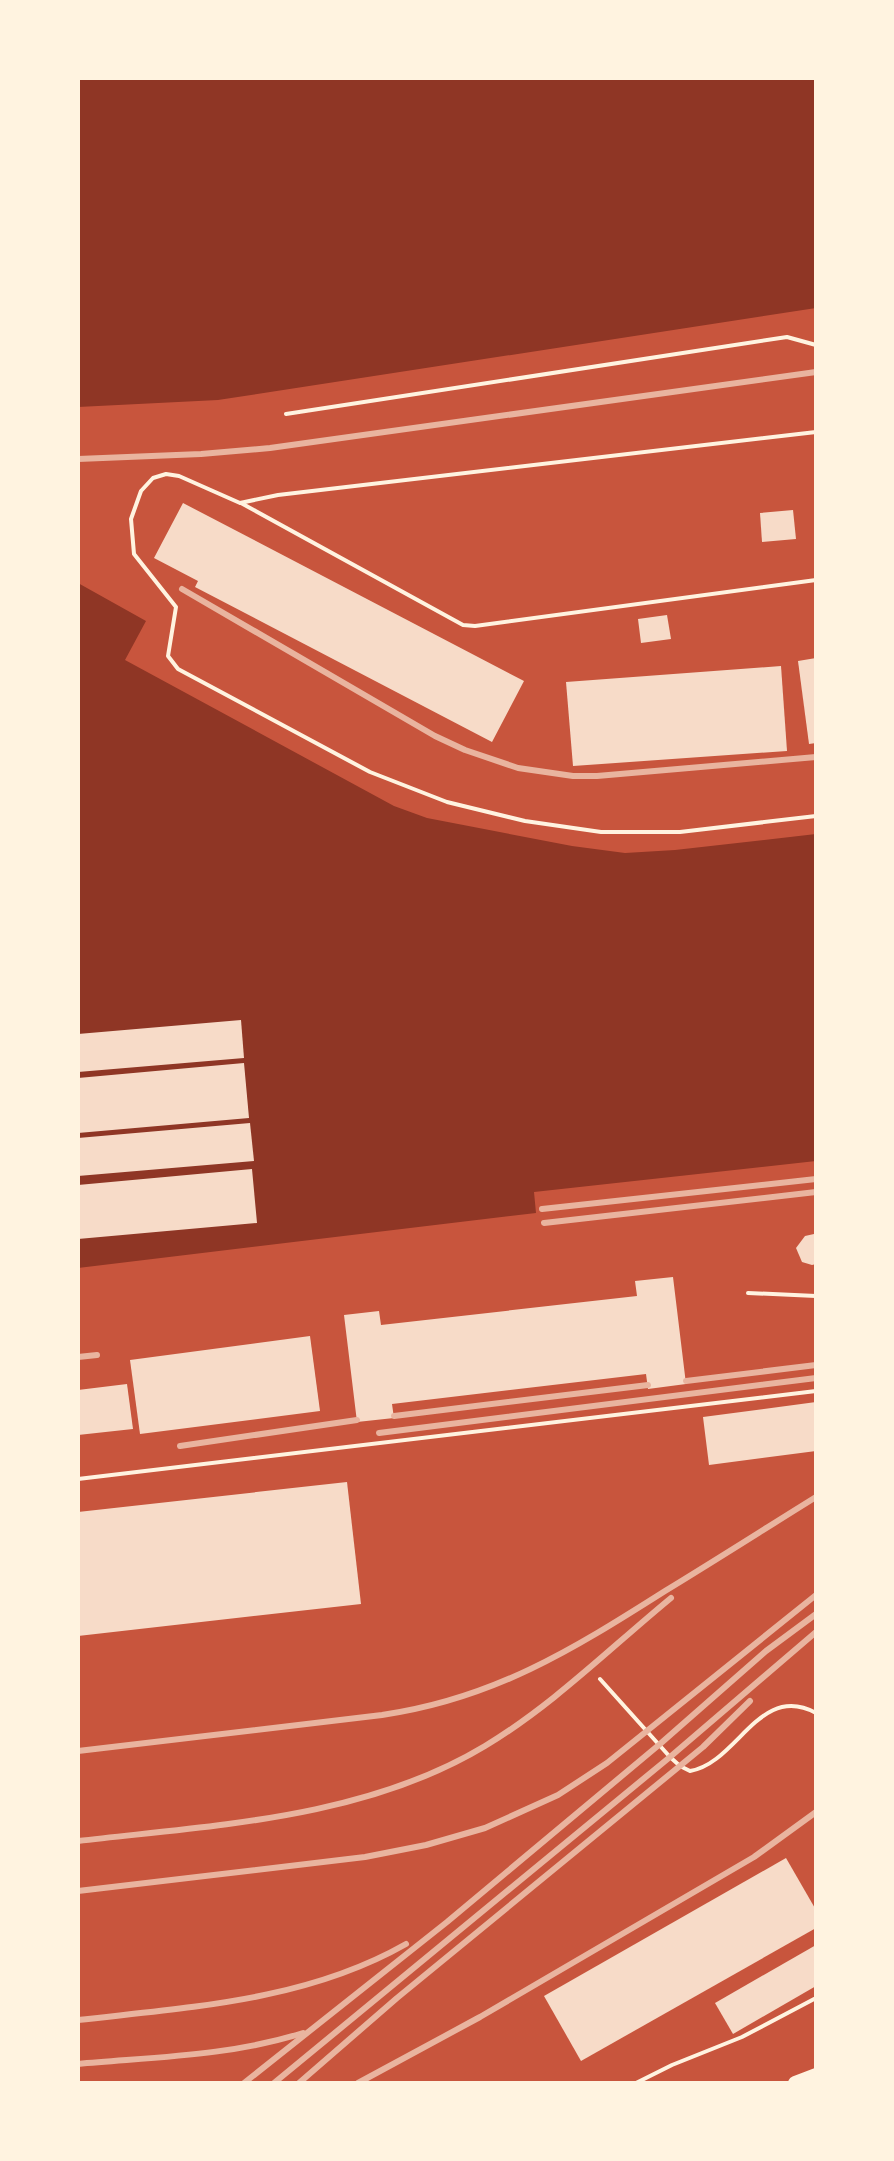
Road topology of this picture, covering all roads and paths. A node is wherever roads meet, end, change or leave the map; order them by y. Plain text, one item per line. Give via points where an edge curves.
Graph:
1 (816, 345) edge
2 (286, 414) dead end
3 (816, 432) edge
4 (240, 503) junction
5 (816, 580) edge
6 (816, 816) edge
7 (748, 1293) dead end
8 (816, 1296) edge
9 (816, 1391) edge
10 (78, 1479) edge
11 (600, 1679) dead end
12 (816, 1713) edge
13 (816, 1998) edge
14 (816, 2075) edge
15 (636, 2083) edge
16 (795, 2083) edge

1 - 2 lane via 787,337
3 - 4 lane
4 - 5 lane via 451,620 475,626
4 - 6 lane via 166,474 153,478 141,491 131,519 134,554 176,607 168,656 178,669 370,772 447,802 525,821 601,832 680,832
7 - 8 lane
9 - 10 lane
11 - 12 lane via 670,1757 690,1771 709,1765 770,1710 794,1705
13 - 15 lane
14 - 16 main road

